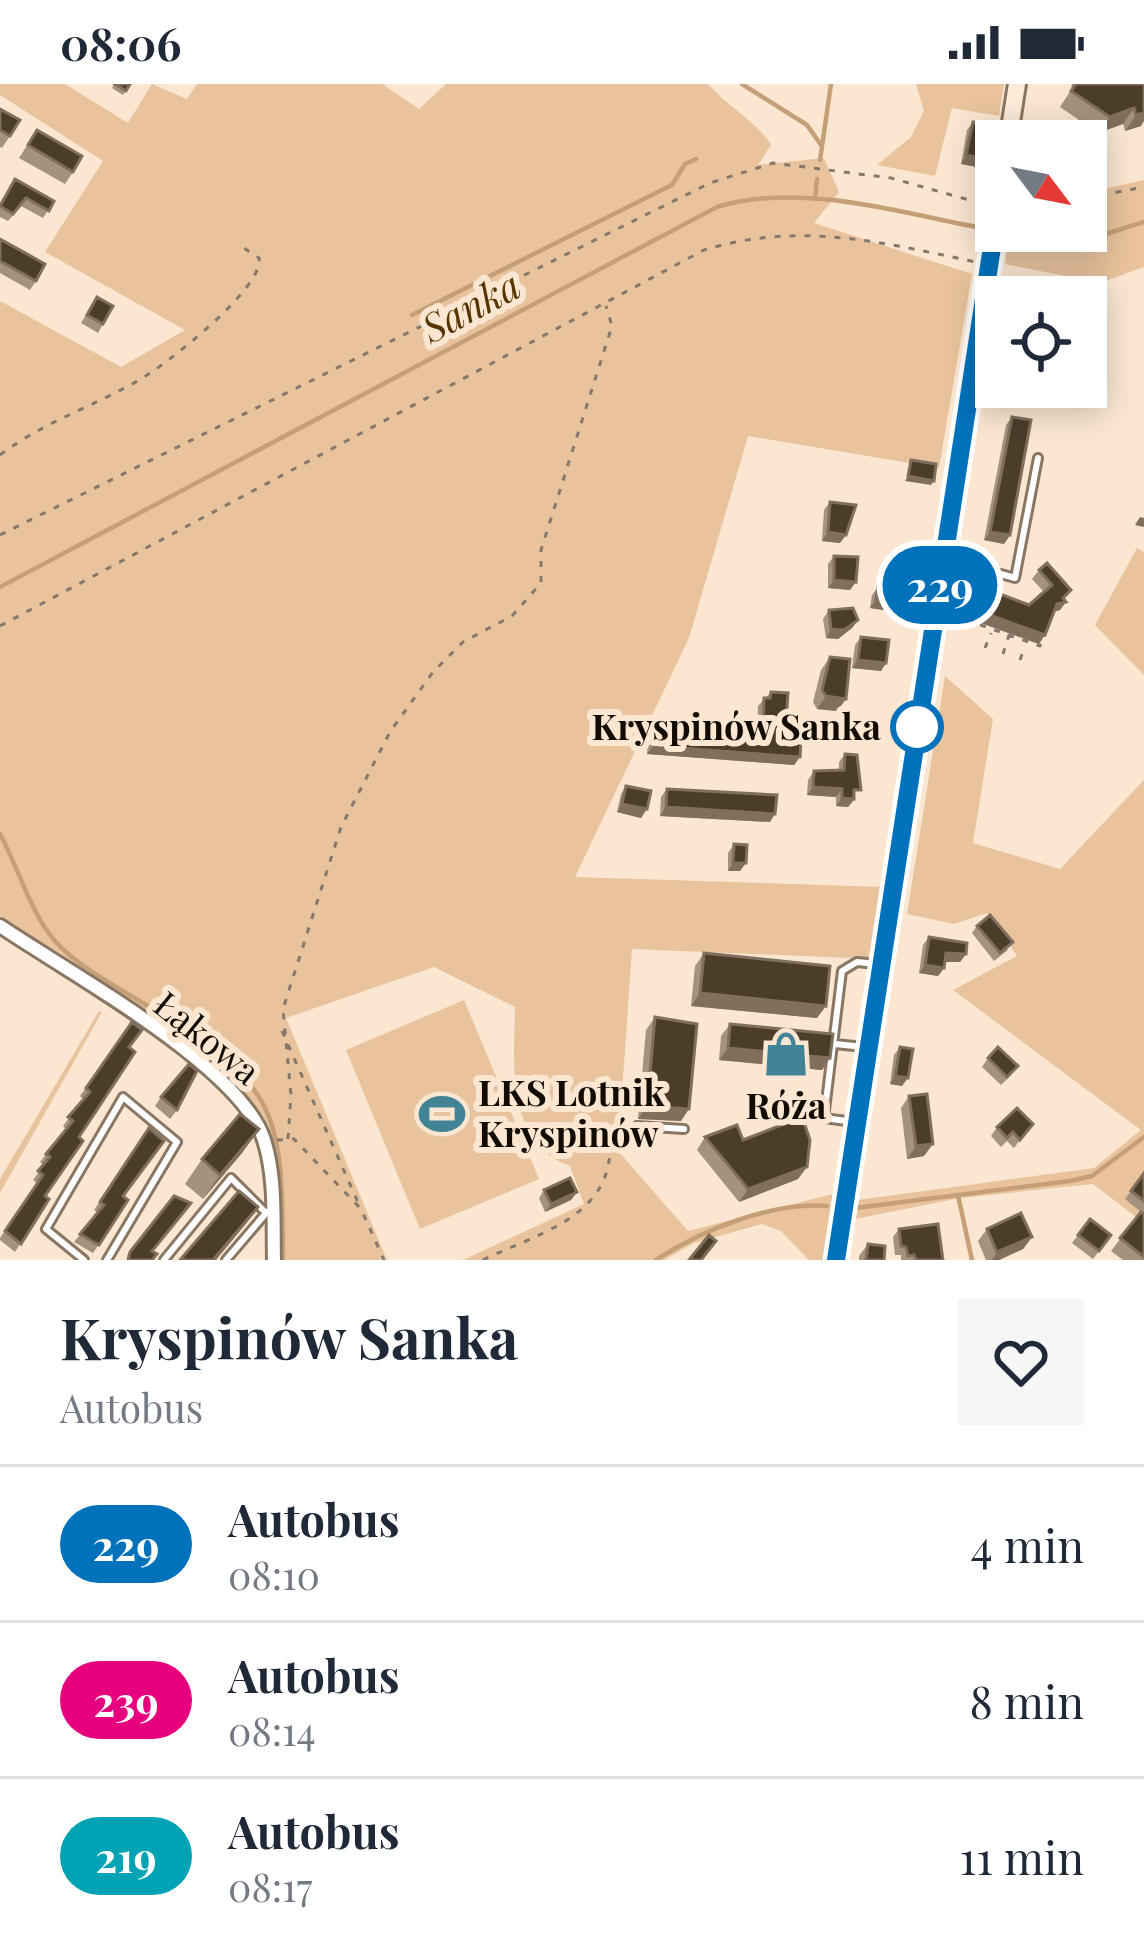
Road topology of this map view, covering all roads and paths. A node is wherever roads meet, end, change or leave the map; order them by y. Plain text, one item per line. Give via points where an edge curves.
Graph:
1 (1017, 84) edge
2 (1011, 120) edge
3 (1144, 187) edge
4 (1107, 194) edge
5 (975, 207) edge
6 (238, 244) dead end
7 (990, 252) edge
8 (990, 259) junction
9 (605, 304) junction
10 (0, 454) edge
11 (1038, 458) dead end
12 (0, 535) edge
13 (944, 558) junction
14 (0, 626) edge
15 (992, 629) junction
16 (1009, 637) junction
17 (1026, 642) junction
18 (985, 648) dead end
19 (1003, 654) dead end
20 (1020, 660) dead end
21 (0, 926) edge
22 (880, 964) junction
23 (281, 1030) junction
24 (834, 1043) junction
25 (868, 1048) junction
26 (858, 1123) junction
27 (637, 1126) joint
28 (684, 1129) dead end
29 (289, 1138) junction
30 (273, 1141) dead end
31 (269, 1209) junction
32 (361, 1210) junction
33 (84, 1260) edge
34 (107, 1260) edge
35 (164, 1260) edge
36 (226, 1260) edge
37 (274, 1260) edge
38 (384, 1260) edge
39 (483, 1260) edge
40 (836, 1260) edge

1 - 2 main road
3 - 4 path
5 - 12 path via 891,178 773,163 710,183
6 - 10 path via 259,258 256,279 182,350
7 - 8 main road
8 - 9 path via 832,235 756,234 704,250
8 - 13 main road
9 - 14 path
9 - 23 path via 611,326 542,550 541,583 512,616 463,642 390,732 341,827
11 - 13 lane via 1015,578
13 - 22 main road
15 - 16 path
15 - 17 path via 978,624 987,599 1049,621 1040,646
15 - 18 path
16 - 17 path
16 - 19 path
17 - 20 path
21 - 31 street, Łąkowa via 239,1097 264,1139
22 - 24 lane via 857,962 842,971
22 - 25 main road
23 - 29 path
23 - 32 path
24 - 25 lane
24 - 26 lane via 824,1118
25 - 26 main road
26 - 40 main road
27 - 28 lane
27 - 39 path via 610,1149 609,1177 591,1204
29 - 30 path
29 - 32 path
31 - 35 lane via 231,1178
31 - 36 lane
31 - 37 street, Łąkowa
32 - 38 path
33 - 34 lane via 46,1229 123,1097 177,1142

